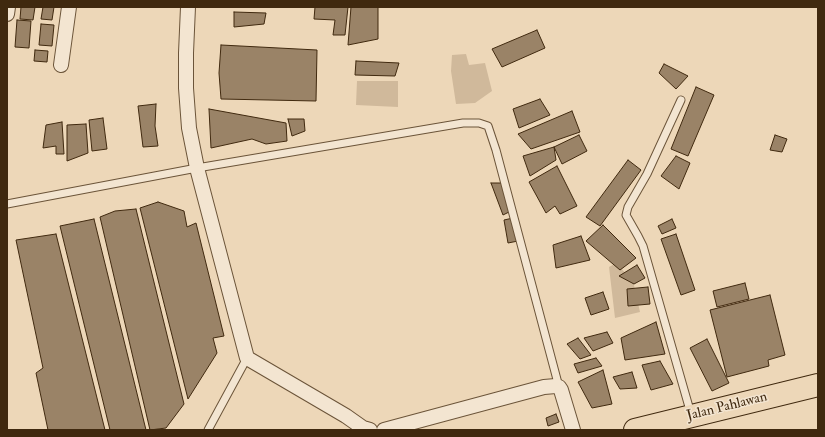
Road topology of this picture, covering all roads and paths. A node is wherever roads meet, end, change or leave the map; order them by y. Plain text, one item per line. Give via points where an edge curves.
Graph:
1 (8, 7) edge
2 (69, 7) edge
3 (188, 7) edge
4 (7, 14) edge
5 (61, 65) dead end
6 (681, 100) dead end
7 (197, 168) junction
8 (7, 204) edge
9 (247, 358) junction
10 (818, 385) edge
11 (559, 387) junction
12 (691, 415) junction
13 (208, 430) edge
14 (370, 430) edge
15 (384, 430) edge
16 (573, 430) edge
17 (635, 430) edge

1 - 4 street
2 - 5 street
3 - 7 street via 186,88 189,128
6 - 12 lane via 647,174 628,207 626,216 643,246
7 - 8 lane
7 - 9 street
7 - 11 lane via 463,123 488,126
9 - 13 lane
9 - 14 street
10 - 12 highway, Jalan Pahlawan
11 - 15 street via 544,388
11 - 16 street
12 - 17 highway, Jalan Pahlawan

